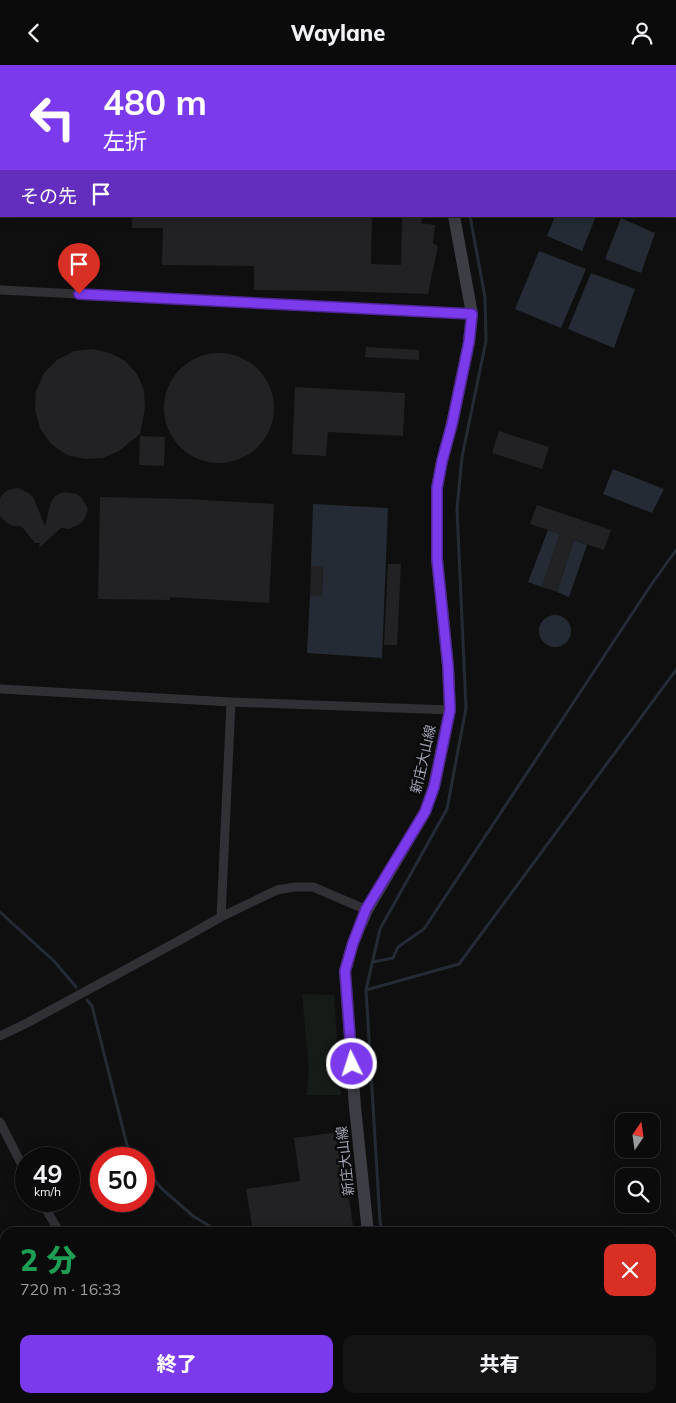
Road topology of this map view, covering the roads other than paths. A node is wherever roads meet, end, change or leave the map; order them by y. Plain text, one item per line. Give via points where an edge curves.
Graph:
1 (454, 217) edge
2 (0, 290) edge
3 (472, 314) junction
4 (0, 689) edge
5 (231, 702) junction
6 (450, 710) junction
7 (366, 909) junction
8 (221, 917) junction
9 (0, 1036) edge
10 (0, 1122) edge
11 (15, 1151) edge
12 (48, 1212) edge
13 (56, 1227) edge
14 (367, 1227) edge

1 - 3 main road, 新庄大山線
2 - 3 street
3 - 6 main road, 新庄大山線 via 469,342 437,488 437,559
4 - 5 street
5 - 6 street
5 - 8 street
6 - 7 main road, 新庄大山線 via 434,787 425,812
7 - 8 street via 313,887 295,887 277,891
7 - 14 main road, 新庄大山線 via 345,971
8 - 9 street
10 - 11 street
12 - 13 street

